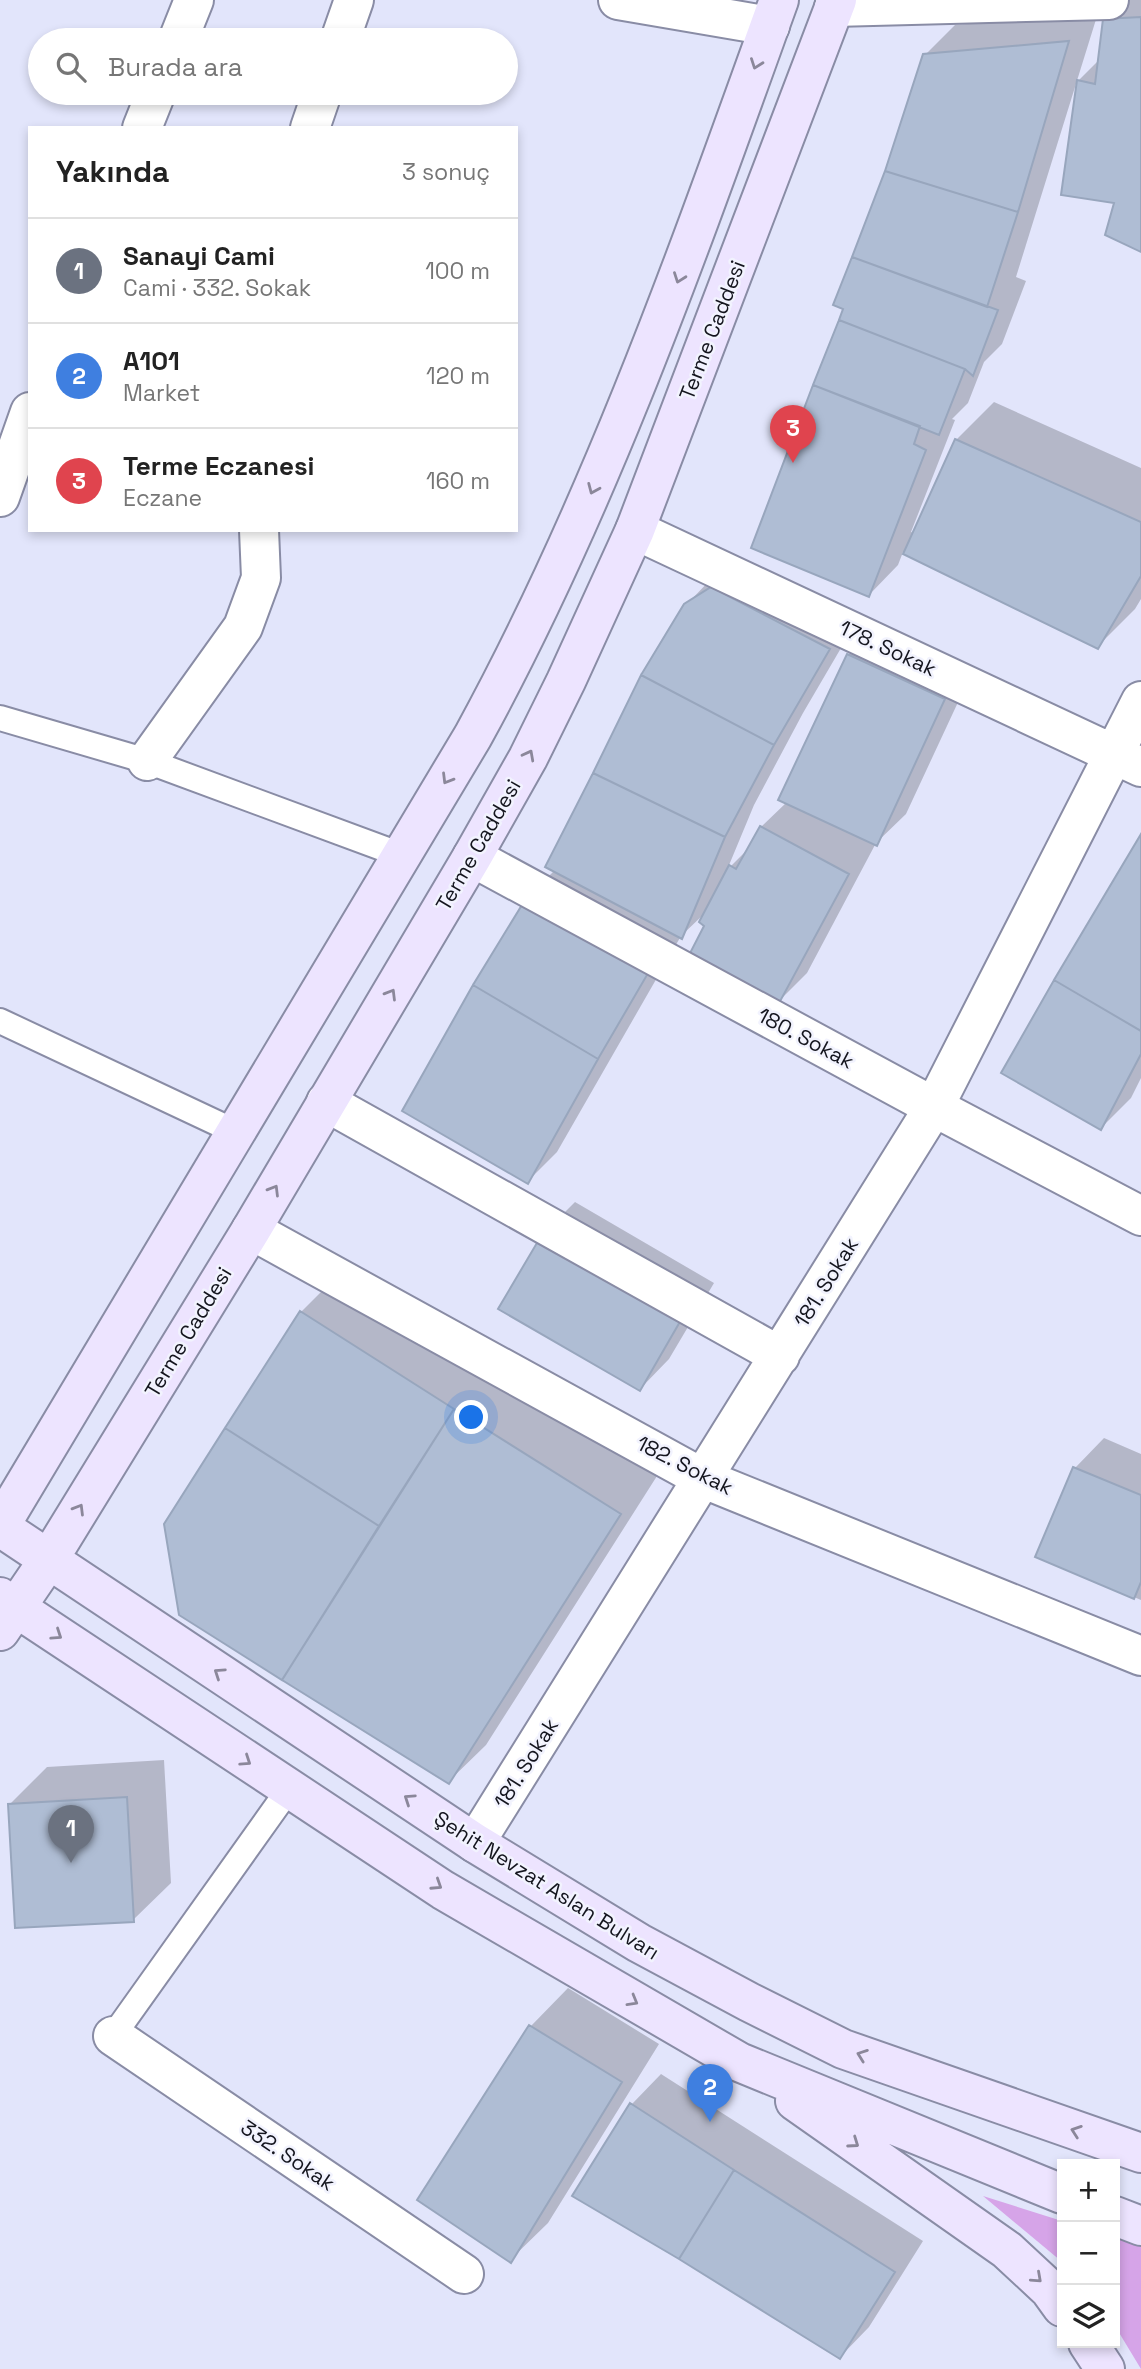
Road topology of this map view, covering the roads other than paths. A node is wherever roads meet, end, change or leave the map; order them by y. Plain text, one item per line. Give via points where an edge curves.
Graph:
1 (194, 0) edge
2 (354, 0) edge
3 (618, 0) edge
4 (1109, 0) edge
5 (836, 4) edge
6 (775, 13) edge
7 (183, 28) edge
8 (344, 28) edge
9 (151, 105) edge
10 (318, 105) edge
11 (143, 126) edge
12 (311, 126) edge
13 (28, 417) edge
14 (4, 473) edge
15 (635, 530) junction
16 (260, 532) edge
17 (1141, 701) edge
18 (0, 719) edge
19 (1128, 760) edge
20 (147, 761) junction
21 (401, 855) junction
22 (472, 858) junction
23 (0, 1021) edge
24 (326, 1102) junction
25 (934, 1107) junction
26 (236, 1132) junction
27 (1141, 1216) edge
28 (251, 1230) junction
29 (780, 1356) junction
30 (704, 1479) junction
31 (0, 1526) edge
32 (49, 1559) junction
33 (6, 1612) edge
34 (1141, 1656) edge
35 (289, 1789) junction
36 (475, 1843) junction
37 (113, 2036) joint
38 (738, 2062) junction
39 (1141, 2153) edge
40 (1057, 2192) edge
41 (1120, 2218) edge
42 (1141, 2227) edge
43 (464, 2274) dead end
44 (1057, 2300) edge
45 (1091, 2348) edge
46 (1105, 2369) edge

1 - 7 street
2 - 8 street
3 - 6 street
4 - 5 street
5 - 15 main road, Terme Caddesi
6 -> 21 main road via 671,300 586,504 512,665
9 - 11 street
10 - 12 street
13 - 14 street
15 - 19 street, 178. Sokak
22 -> 15 main road, Terme Caddesi via 528,758
16 - 20 street via 261,578 243,627
17 - 19 street, 181. Sokak
18 - 20 lane
19 - 25 street, 181. Sokak
20 - 21 lane
21 - 26 main road
24 -> 22 main road, Terme Caddesi
22 - 25 street, 180. Sokak
23 - 26 lane
28 -> 24 main road, Terme Caddesi
24 - 29 street
25 - 27 street, 180. Sokak
25 - 29 street, 181. Sokak
26 - 31 main road
28 - 30 street, 182. Sokak
32 -> 28 main road, Terme Caddesi
29 - 30 street, 181. Sokak
30 - 34 street, 182. Sokak
30 - 36 street, 181. Sokak
31 - 32 main road, Şehit Nevzat Aslan Bulvarı
32 - 33 main road, Terme Caddesi
36 -> 32 main road, Şehit Nevzat Aslan Bulvarı
33 -> 35 main road
35 - 37 lane
35 -> 38 main road via 443,1890
39 -> 36 main road, Şehit Nevzat Aslan Bulvarı via 843,2049 639,1943
37 - 43 street, 332. Sokak
38 - 40 main road
38 -> 44 main road via 1007,2250
41 - 42 main road
45 - 46 main road

